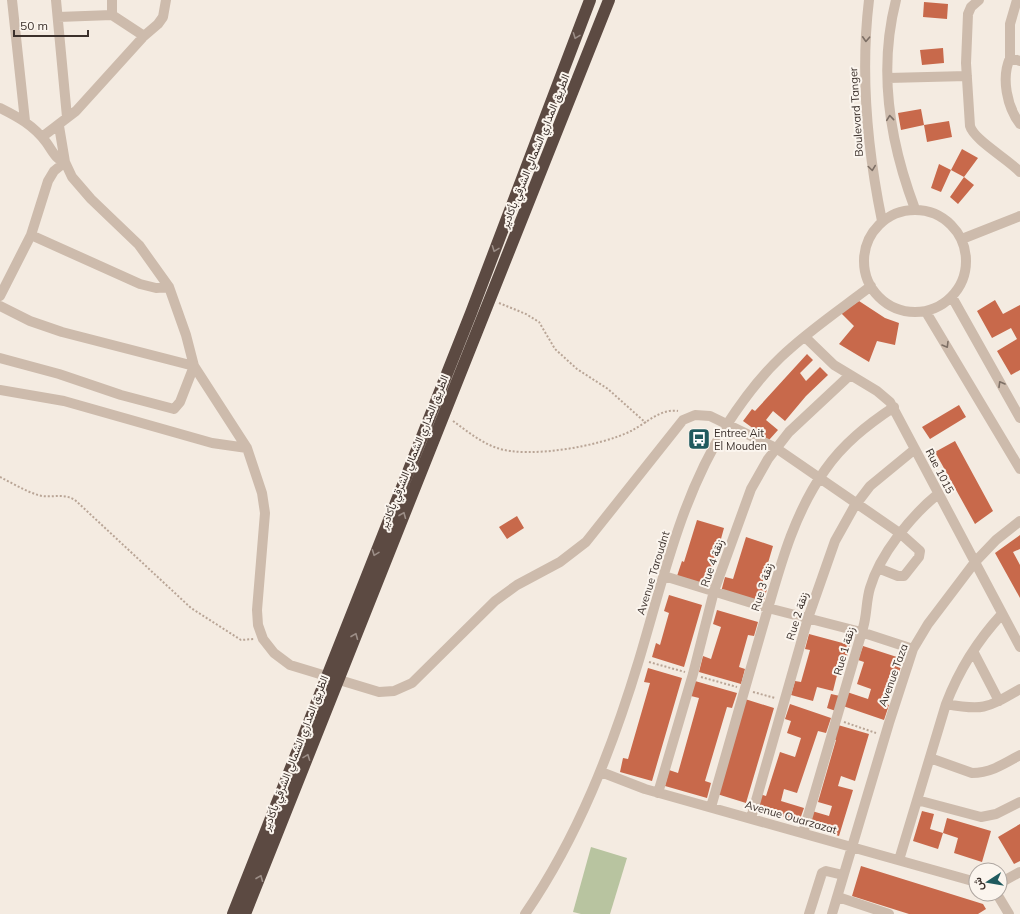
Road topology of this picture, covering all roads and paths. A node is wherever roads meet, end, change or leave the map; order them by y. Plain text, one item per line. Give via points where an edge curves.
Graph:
1 (12, 0) edge
2 (56, 0) edge
3 (112, 0) edge
4 (166, 0) edge
5 (590, 0) edge
6 (608, 0) edge
7 (869, 0) edge
8 (896, 0) edge
9 (979, 0) edge
10 (1017, 0) edge
11 (1020, 2) edge
12 (112, 15) junction
13 (58, 17) junction
14 (144, 36) junction
15 (1015, 60) edge
16 (967, 76) junction
17 (888, 78) junction
18 (0, 108) edge
19 (68, 117) junction
20 (24, 121) junction
21 (1020, 124) edge
22 (59, 126) junction
23 (42, 137) junction
24 (65, 162) junction
25 (1020, 171) edge
26 (914, 209) junction
27 (1020, 216) edge
28 (882, 221) junction
29 (31, 235) junction
30 (962, 240) junction
31 (871, 286) junction
32 (169, 287) junction
33 (0, 296) edge
34 (952, 297) junction
35 (490, 300) junction
36 (0, 306) edge
37 (926, 312) junction
38 (805, 337) junction
39 (0, 358) edge
40 (194, 366) junction
41 (850, 375) junction
42 (0, 390) edge
43 (894, 408) junction
44 (444, 414) junction
45 (687, 418) junction
46 (1020, 418) edge
47 (646, 423) junction
48 (727, 425) junction
49 (247, 448) junction
50 (776, 448) junction
51 (915, 449) junction
52 (1020, 469) edge
53 (0, 477) edge
54 (820, 478) junction
55 (938, 494) junction
56 (856, 504) junction
57 (1020, 521) edge
58 (901, 534) junction
59 (975, 562) junction
60 (878, 568) junction
61 (664, 576) junction
62 (714, 591) junction
63 (768, 608) junction
64 (1002, 614) junction
65 (808, 618) junction
66 (861, 632) junction
67 (264, 639) junction
68 (1020, 647) edge
69 (913, 649) junction
70 (973, 651) junction
71 (640, 659) junction
72 (693, 674) junction
73 (745, 689) junction
74 (1020, 689) edge
75 (784, 701) junction
76 (999, 701) junction
77 (946, 704) junction
78 (836, 720) junction
79 (885, 736) junction
80 (1020, 755) edge
81 (930, 758) junction
82 (601, 772) junction
83 (658, 793) junction
84 (917, 800) junction
85 (1020, 802) edge
86 (711, 807) junction
87 (751, 818) junction
88 (803, 833) junction
89 (853, 847) junction
90 (899, 860) junction
91 (1020, 872) edge
92 (844, 875) junction
93 (1008, 879) edge
94 (968, 880) edge
95 (838, 897) junction
96 (1001, 902) edge
97 (232, 914) edge
98 (245, 914) edge
99 (525, 914) edge
100 (809, 914) edge
101 (832, 914) edge
102 (889, 914) edge
103 (1008, 914) edge

1 - 20 street
2 - 13 street
3 - 12 street
4 - 14 street via 163,17
5 -> 97 highway, الطريق المداري الشمالي الشرقي بأكادير via 470,313
6 - 35 highway, الطريق المداري الشمالي الشرقي بأكادير
7 -> 28 street, Boulevard Tanger via 864,59 865,100 872,168
8 - 17 street via 890,34
9 - 16 street via 968,14
10 - 11 street
10 - 15 street via 1010,24
12 - 13 street
12 - 14 street
13 - 19 street
14 - 19 street via 93,94
15 - 21 street via 1008,64 1006,85 1009,104
16 - 17 street
16 - 25 street via 971,132
26 -> 17 street via 896,152
18 - 20 street
19 - 22 street
20 - 23 street
22 - 23 street
22 - 24 street
23 - 24 street via 56,156
24 - 29 street via 54,171 48,182
24 - 32 street via 72,177 139,245
26 - 28 street via 892,215
26 - 30 street via 938,214 956,229
27 - 30 street
28 - 31 street via 874,230 865,252 864,263
29 - 32 street via 140,284 156,288
29 - 33 street
30 - 34 street via 966,254 966,270 961,285
31 - 37 street via 878,297 900,311
31 - 38 street, Avenue Taroudnt
32 - 40 street
34 - 37 street via 944,304
46 -> 34 street
35 - 44 highway, الطريق المداري الشمالي الشرقي بأكادير
35 - 47 path via 511,307 539,322 555,349 577,369 608,389
36 - 40 street via 30,321 62,332
37 -> 52 street
38 - 41 street, Rue 1015 via 826,358
38 - 48 street, Avenue Taroudnt via 765,374
39 - 40 street via 174,409 180,402
40 - 49 street
41 - 43 street, Rue 1015 via 882,394
41 - 50 street, Rue 4 زنقة via 800,420
42 - 49 street via 64,401 212,443
43 - 51 street, Rue 1015
43 - 54 street, Rue 3 زنقة via 848,442
44 - 47 path via 488,444 507,451 527,453 568,448 608,439
98 -> 44 highway, الطريق المداري الشمالي الشرقي بأكادير
45 - 47 path via 680,411 672,411
45 - 48 street via 695,414 710,416
45 - 67 street via 586,542 560,562 517,585 495,601 417,680 401,689 386,692 371,690 307,671 282,660
48 - 50 street
48 - 61 street, Avenue Taroudnt via 691,493
49 - 67 street via 262,493 265,513 257,610 258,625
50 - 54 street
50 - 62 street, Rue 4 زنقة via 759,474 747,500
51 - 55 street, Rue 1015
51 - 56 street, Rue 2 زنقة via 880,477
53 - 67 path via 38,495 63,495 75,500 191,608 241,640
54 - 56 street
54 - 63 street, Rue 3 زنقة via 806,500 791,533
55 - 58 street, Rue 1 زنقة
55 - 59 street, Rue 1015
56 - 58 street
56 - 65 street, Rue 2 زنقة via 835,542
57 - 59 street, Avenue Taza via 996,540
58 - 60 street, Rue 1 زنقة
58 - 60 street via 919,549 919,556 902,577
59 - 64 street, Rue 1015
59 - 69 street, Avenue Taza via 935,614
60 - 66 street, Rue 1 زنقة via 870,588
61 - 62 street
61 - 71 street, Avenue Taroudnt
62 - 63 street
62 - 72 street, Rue 4 زنقة
63 - 65 street
63 - 73 street, Rue 3 زنقة
64 - 68 street, Rue 1015
64 - 70 street
65 - 66 street
65 - 75 street, Rue 2 زنقة
66 - 69 street
66 - 78 street, Rue 1 زنقة
69 - 79 street, Avenue Taza
70 - 76 street
70 - 77 street via 954,682
71 - 72 path
71 - 82 street, Avenue Taroudnt
72 - 73 path
72 - 83 street, Rue 4 زنقة
73 - 75 path
73 - 86 street, Rue 3 زنقة
74 - 76 street
75 - 87 street, Rue 2 زنقة
76 - 77 street via 974,708
77 - 81 street
78 - 79 path
78 - 88 street, Rue 1 زنقة
79 - 89 street, Avenue Taza
80 - 81 street via 990,771 978,773
81 - 84 street
82 - 83 street, Avenue Ouarzazat
82 - 99 street, Avenue Taroudnt via 555,867
83 - 86 street, Avenue Ouarzazat
84 - 85 street via 981,817 996,814
84 - 90 street
86 - 87 street, Avenue Ouarzazat
87 - 88 street, Avenue Ouarzazat
88 - 89 street, Avenue Ouarzazat
89 - 90 street, Avenue Ouarzazat
89 - 92 street, Avenue Taza
90 - 94 street, Avenue Ouarzazat
91 - 93 street
92 - 95 street, Avenue Taza
92 - 100 street via 826,871 822,873
95 - 101 street, Avenue Taza
95 - 102 street
96 - 103 street

